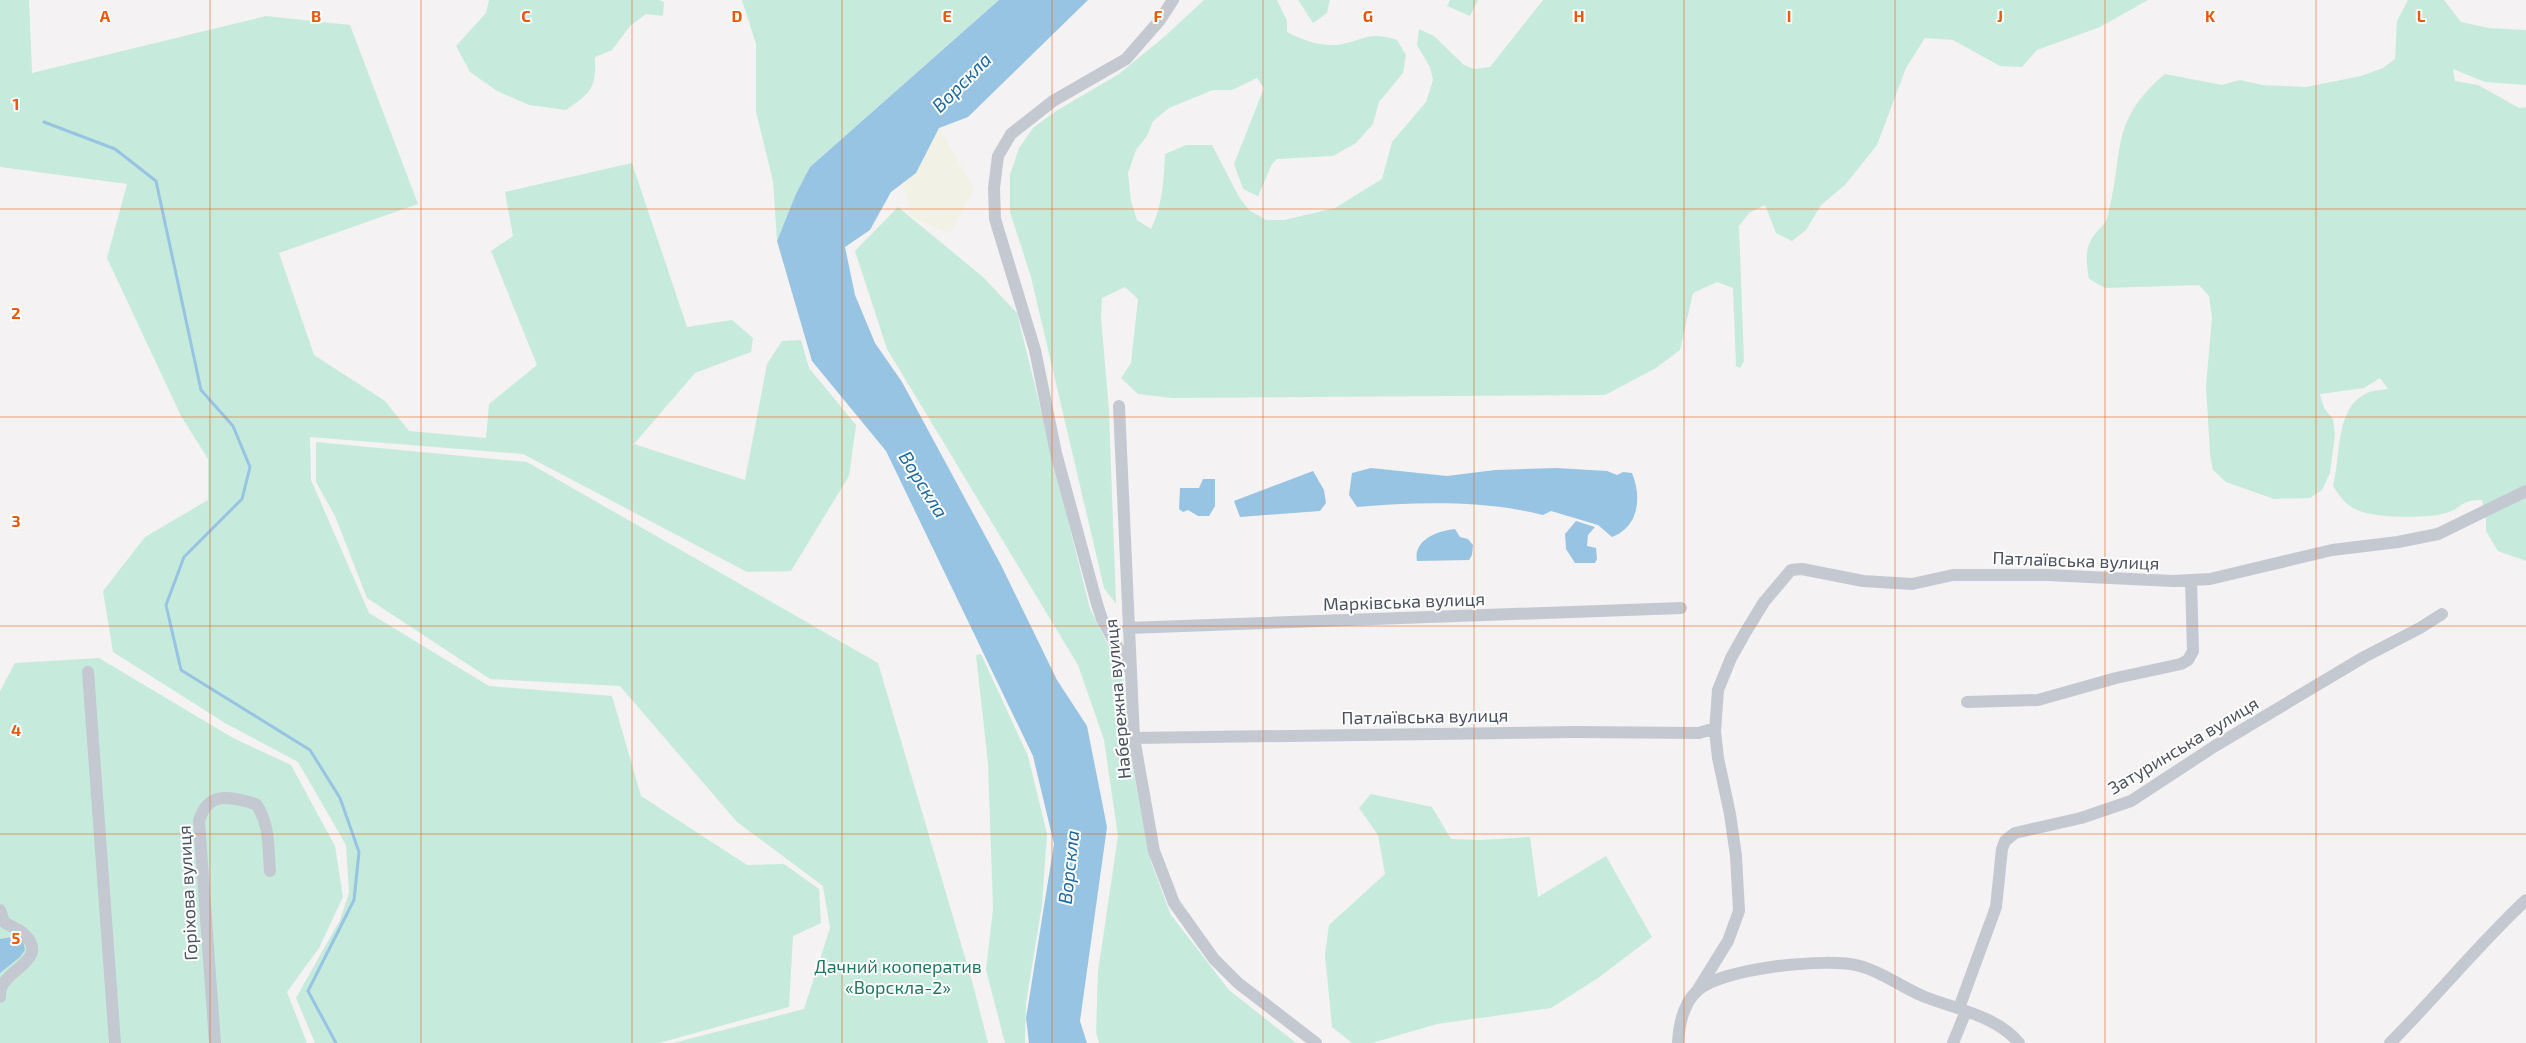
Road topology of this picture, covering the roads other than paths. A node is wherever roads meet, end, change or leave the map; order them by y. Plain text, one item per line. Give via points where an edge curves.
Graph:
1 (1173, 0) edge
2 (1119, 406) dead end
3 (2526, 491) edge
4 (2191, 580) junction
5 (1682, 608) dead end
6 (2442, 614) dead end
7 (1128, 628) junction
8 (1129, 668) junction
9 (88, 672) dead end
10 (1968, 702) dead end
11 (1715, 728) junction
12 (1134, 738) junction
13 (270, 870) dead end
14 (2526, 900) edge
15 (0, 910) edge
16 (1697, 991) junction
17 (0, 998) edge
18 (1962, 1010) junction
19 (115, 1043) edge
20 (215, 1043) edge
21 (1316, 1043) edge
22 (1678, 1043) edge
23 (1953, 1043) edge
24 (2019, 1043) edge
25 (2390, 1043) edge

1 - 8 street via 1126,59 1053,100 1011,134 998,156 994,188 995,219 1035,350 1056,453 1097,604
2 - 7 street, Набережна вулиця
3 - 4 street, Патлаївська вулиця via 2438,534 2332,550 2210,579
4 - 10 street via 2193,651 2181,664 2038,700
4 - 11 street, Патлаївська вулиця via 1953,575 1912,584 1863,581 1802,569 1791,570 1764,602 1731,658 1718,690
5 - 7 street, Марківська вулиця
6 - 18 street, Затуринська вулиця via 2215,746 2130,801 2081,818 2015,833 2005,841 1996,907
7 - 8 street, Набережна вулиця
8 - 12 street, Набережна вулиця
9 - 19 street
11 - 12 street, Патлаївська вулиця via 1699,733
11 - 16 street, Патлаївська вулиця via 1720,774 1727,795 1736,856 1739,911 1728,941
12 - 21 street, Набережна вулиця via 1154,852 1174,903 1214,959 1238,983
13 - 20 street, Горіхова вулиця via 267,829 256,804 232,798 216,799 203,808 199,821
14 - 25 street
15 - 17 street via 4,922 22,932 31,942 32,953 1,986
16 - 18 street via 1719,978 1774,966 1839,962 1874,971 1923,996
16 - 22 street via 1684,1010
18 - 23 street, Затуринська вулиця
18 - 24 street via 1998,1025

